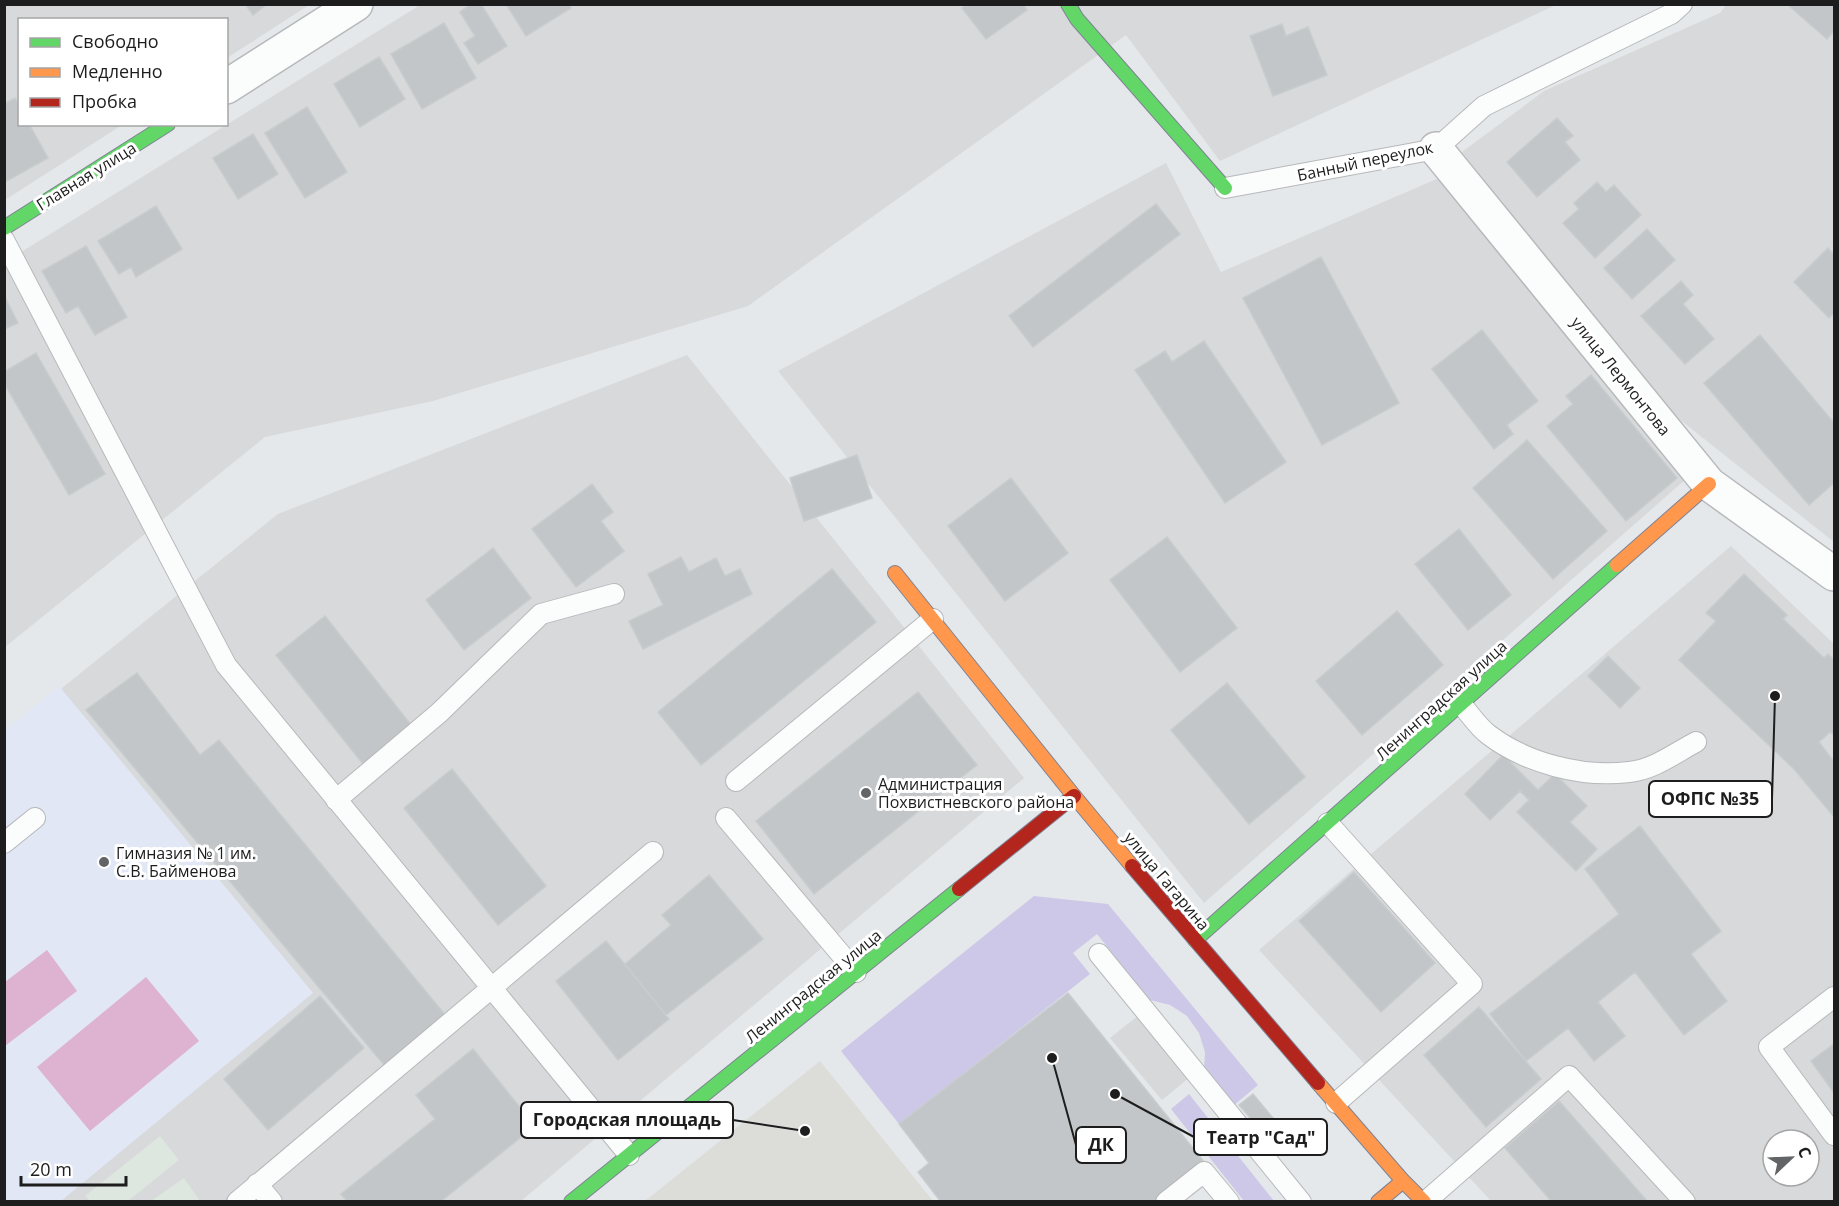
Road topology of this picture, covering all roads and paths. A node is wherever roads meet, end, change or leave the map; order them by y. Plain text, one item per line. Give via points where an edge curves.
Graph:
1 (356, 4) edge
2 (1068, 4) edge
3 (1673, 8) edge
4 (228, 86) edge
5 (165, 126) edge
6 (1436, 149) junction
7 (1225, 188) joint
8 (4, 228) edge
9 (4, 240) edge
10 (1709, 484) junction
11 (895, 573) dead end
12 (1834, 574) edge
13 (614, 594) dead end
14 (933, 619) junction
15 (1461, 704) junction
16 (1696, 742) dead end
17 (736, 781) dead end
18 (1074, 796) junction
19 (336, 800) junction
20 (35, 818) dead end
21 (726, 818) dead end
22 (1328, 823) junction
23 (4, 843) edge
24 (654, 852) dead end
25 (1196, 940) junction
26 (1099, 954) dead end
27 (856, 972) junction
28 (492, 987) junction
29 (1834, 998) edge
30 (1336, 1103) junction
31 (1834, 1135) edge
32 (628, 1155) junction
33 (1403, 1181) junction
34 (257, 1184) junction
35 (237, 1202) edge
36 (272, 1202) edge
37 (571, 1202) edge
38 (1166, 1202) edge
39 (1229, 1202) edge
40 (1301, 1202) edge
41 (1378, 1202) edge
42 (1424, 1202) edge
43 (1685, 1202) edge

1 - 4 street
2 - 7 street
3 - 6 lane, Банный переулок via 1484,106
5 - 8 street, Главная улица
6 - 7 lane, Банный переулок
6 - 10 street, улица Лермонтова
9 - 19 lane via 226,665
10 - 12 street, улица Лермонтова
10 - 15 street, Ленинградская улица
11 - 14 street, улица Гагарина
13 - 19 lane via 541,614 439,713
14 - 17 lane
14 - 18 street, улица Гагарина
15 - 16 lane via 1487,734 1516,753 1561,768 1630,772 1654,765
15 - 22 street, Ленинградская улица
18 - 25 street, улица Гагарина
18 - 27 street, Ленинградская улица
19 - 28 lane
20 - 23 lane
21 - 27 lane
22 - 25 street, Ленинградская улица
22 - 30 lane via 1472,984
24 - 28 lane
25 - 30 street, улица Гагарина
26 - 40 lane
27 - 32 street, Ленинградская улица
28 - 32 lane
28 - 34 lane
29 - 31 lane via 1769,1047
30 - 33 street, улица Гагарина
32 - 37 street, Ленинградская улица
33 - 41 street
33 - 42 street, улица Гагарина
34 - 35 lane
34 - 36 lane
38 - 39 lane via 1204,1172
42 - 43 lane via 1569,1076

